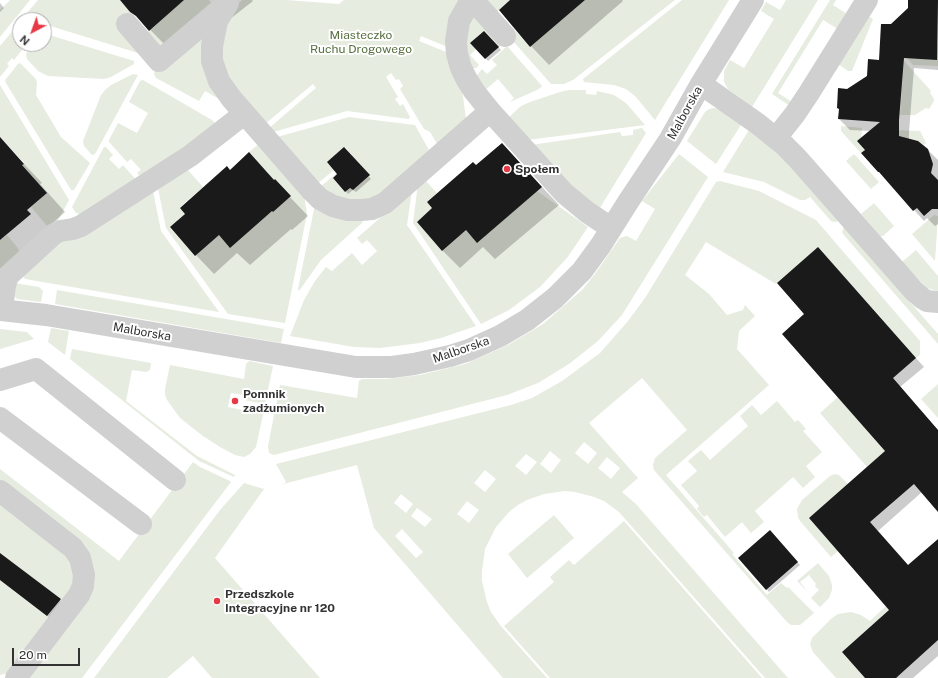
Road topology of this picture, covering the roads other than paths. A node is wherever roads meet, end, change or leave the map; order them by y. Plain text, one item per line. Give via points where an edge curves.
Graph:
1 (472, 0) edge
2 (753, 0) edge
3 (867, 0) edge
4 (229, 1) edge
5 (127, 24) dead end
6 (506, 36) dead end
7 (701, 84) junction
8 (490, 110) junction
9 (244, 114) junction
10 (776, 138) junction
11 (611, 228) junction
12 (938, 302) edge
13 (1, 310) edge
14 (0, 380) edge
15 (0, 418) edge
16 (175, 480) dead end
17 (0, 491) edge
18 (141, 524) dead end
19 (16, 678) edge

1 - 6 street
1 - 8 street via 460,21 456,41 458,54 467,80
2 - 7 street, Malborska
3 - 10 street via 810,93
4 - 5 street via 159,61
4 - 9 street via 220,14 215,30 212,61 222,87
7 - 10 street
7 - 11 street, Malborska via 670,139
8 - 9 street via 389,200 372,209 354,210 333,206 314,194
8 - 11 street via 564,193
9 - 13 street via 198,151 81,226 60,231 52,236 8,276
10 - 12 street via 797,158 914,292 927,301
11 - 13 street, Malborska via 592,258 573,281 527,320 469,350 414,364 378,367 342,365
14 - 16 street via 36,369
15 - 18 street
17 - 19 street via 73,548 80,558 84,575 79,595

